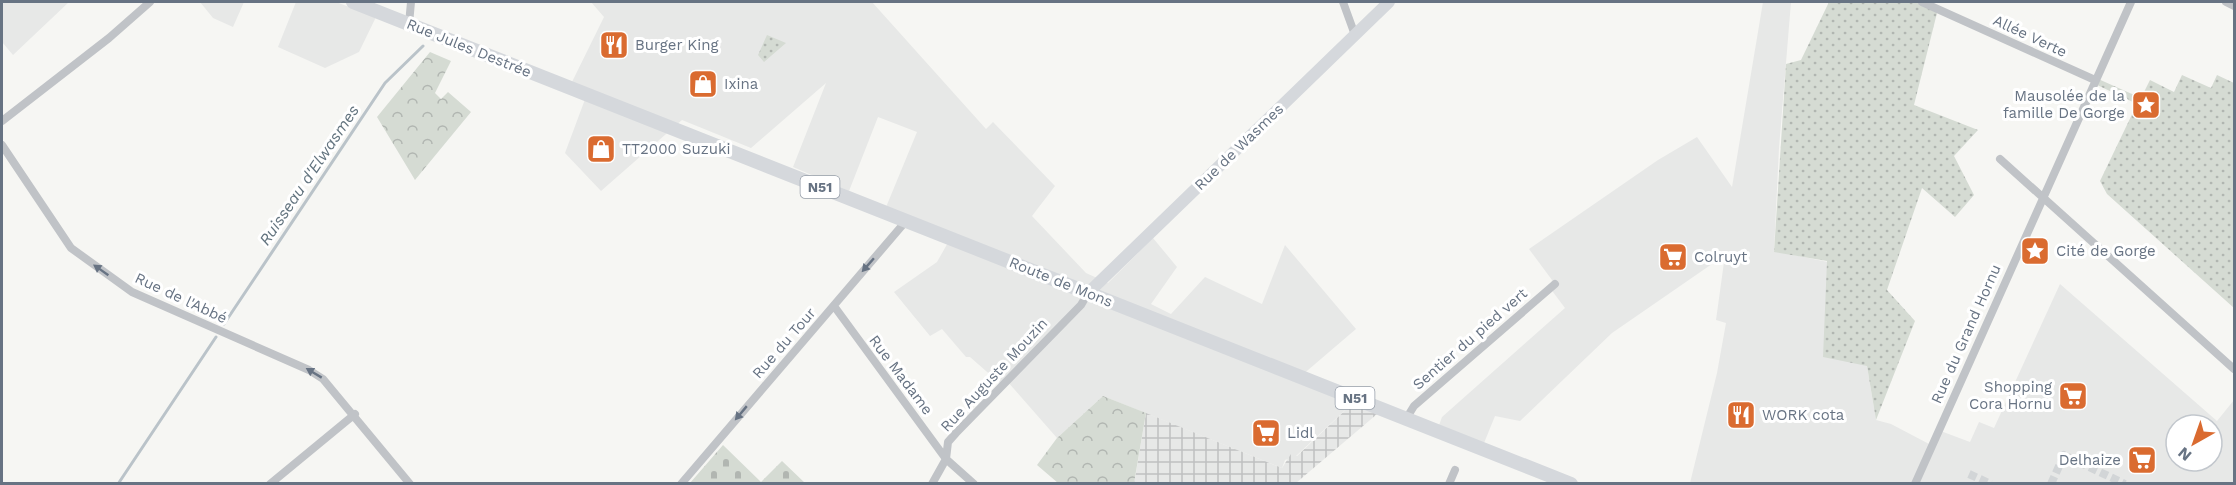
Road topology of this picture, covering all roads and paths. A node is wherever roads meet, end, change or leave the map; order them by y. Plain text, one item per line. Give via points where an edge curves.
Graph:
1 (150, 2) edge
2 (355, 2) edge
3 (411, 2) edge
4 (1343, 2) edge
5 (1389, 2) edge
6 (1922, 2) edge
7 (2131, 2) edge
8 (2226, 2) edge
9 (2235, 6) edge
10 (409, 24) junction
11 (1355, 35) junction
12 (2095, 80) junction
13 (552, 81) joint
14 (2, 121) edge
15 (2, 145) edge
16 (2000, 159) dead end
17 (2042, 196) junction
18 (906, 221) junction
19 (1555, 284) dead end
20 (1088, 293) junction
21 (834, 306) junction
22 (2235, 369) edge
23 (355, 414) junction
24 (1407, 419) junction
25 (946, 459) junction
26 (1455, 470) dead end
27 (270, 483) edge
28 (410, 483) edge
29 (681, 483) edge
30 (932, 483) edge
31 (974, 483) edge
32 (1449, 483) edge
33 (1570, 483) edge
34 (1915, 483) edge

1 - 14 street
2 - 10 main road, Rue Jules Destrée / N51
3 - 10 street
4 - 11 street
5 - 11 street, Rue de Wasmes
6 - 12 street, Allée Verte
7 - 12 street, Rue du Grand Hornu
8 - 9 street
10 - 13 main road, Rue Jules Destrée / N51
11 - 20 street, Rue de Wasmes
12 - 17 street, Rue du Grand Hornu
13 - 18 main road, Route de Mons / N51
23 -> 15 street, Rue de l'Abbé via 331,386 309,370 132,292 70,248
16 - 17 street
17 - 22 street
17 - 34 street, Rue du Grand Hornu
18 - 20 main road, Route de Mons / N51
18 -> 21 street, Rue du Tour
19 - 24 street, Sentier du pied vert via 1413,406
20 - 24 main road, Route de Mons / N51
20 - 25 street, Rue Auguste Mouzin via 948,442
21 - 25 street, Rue Madame
21 -> 29 street, Rue du Tour
23 - 27 street
23 - 28 street, Rue de l'Abbé
24 - 33 main road, Route de Mons / N51
25 - 30 street, Rue Auguste Mouzin
25 - 31 street, Rue Madame
26 - 32 street

